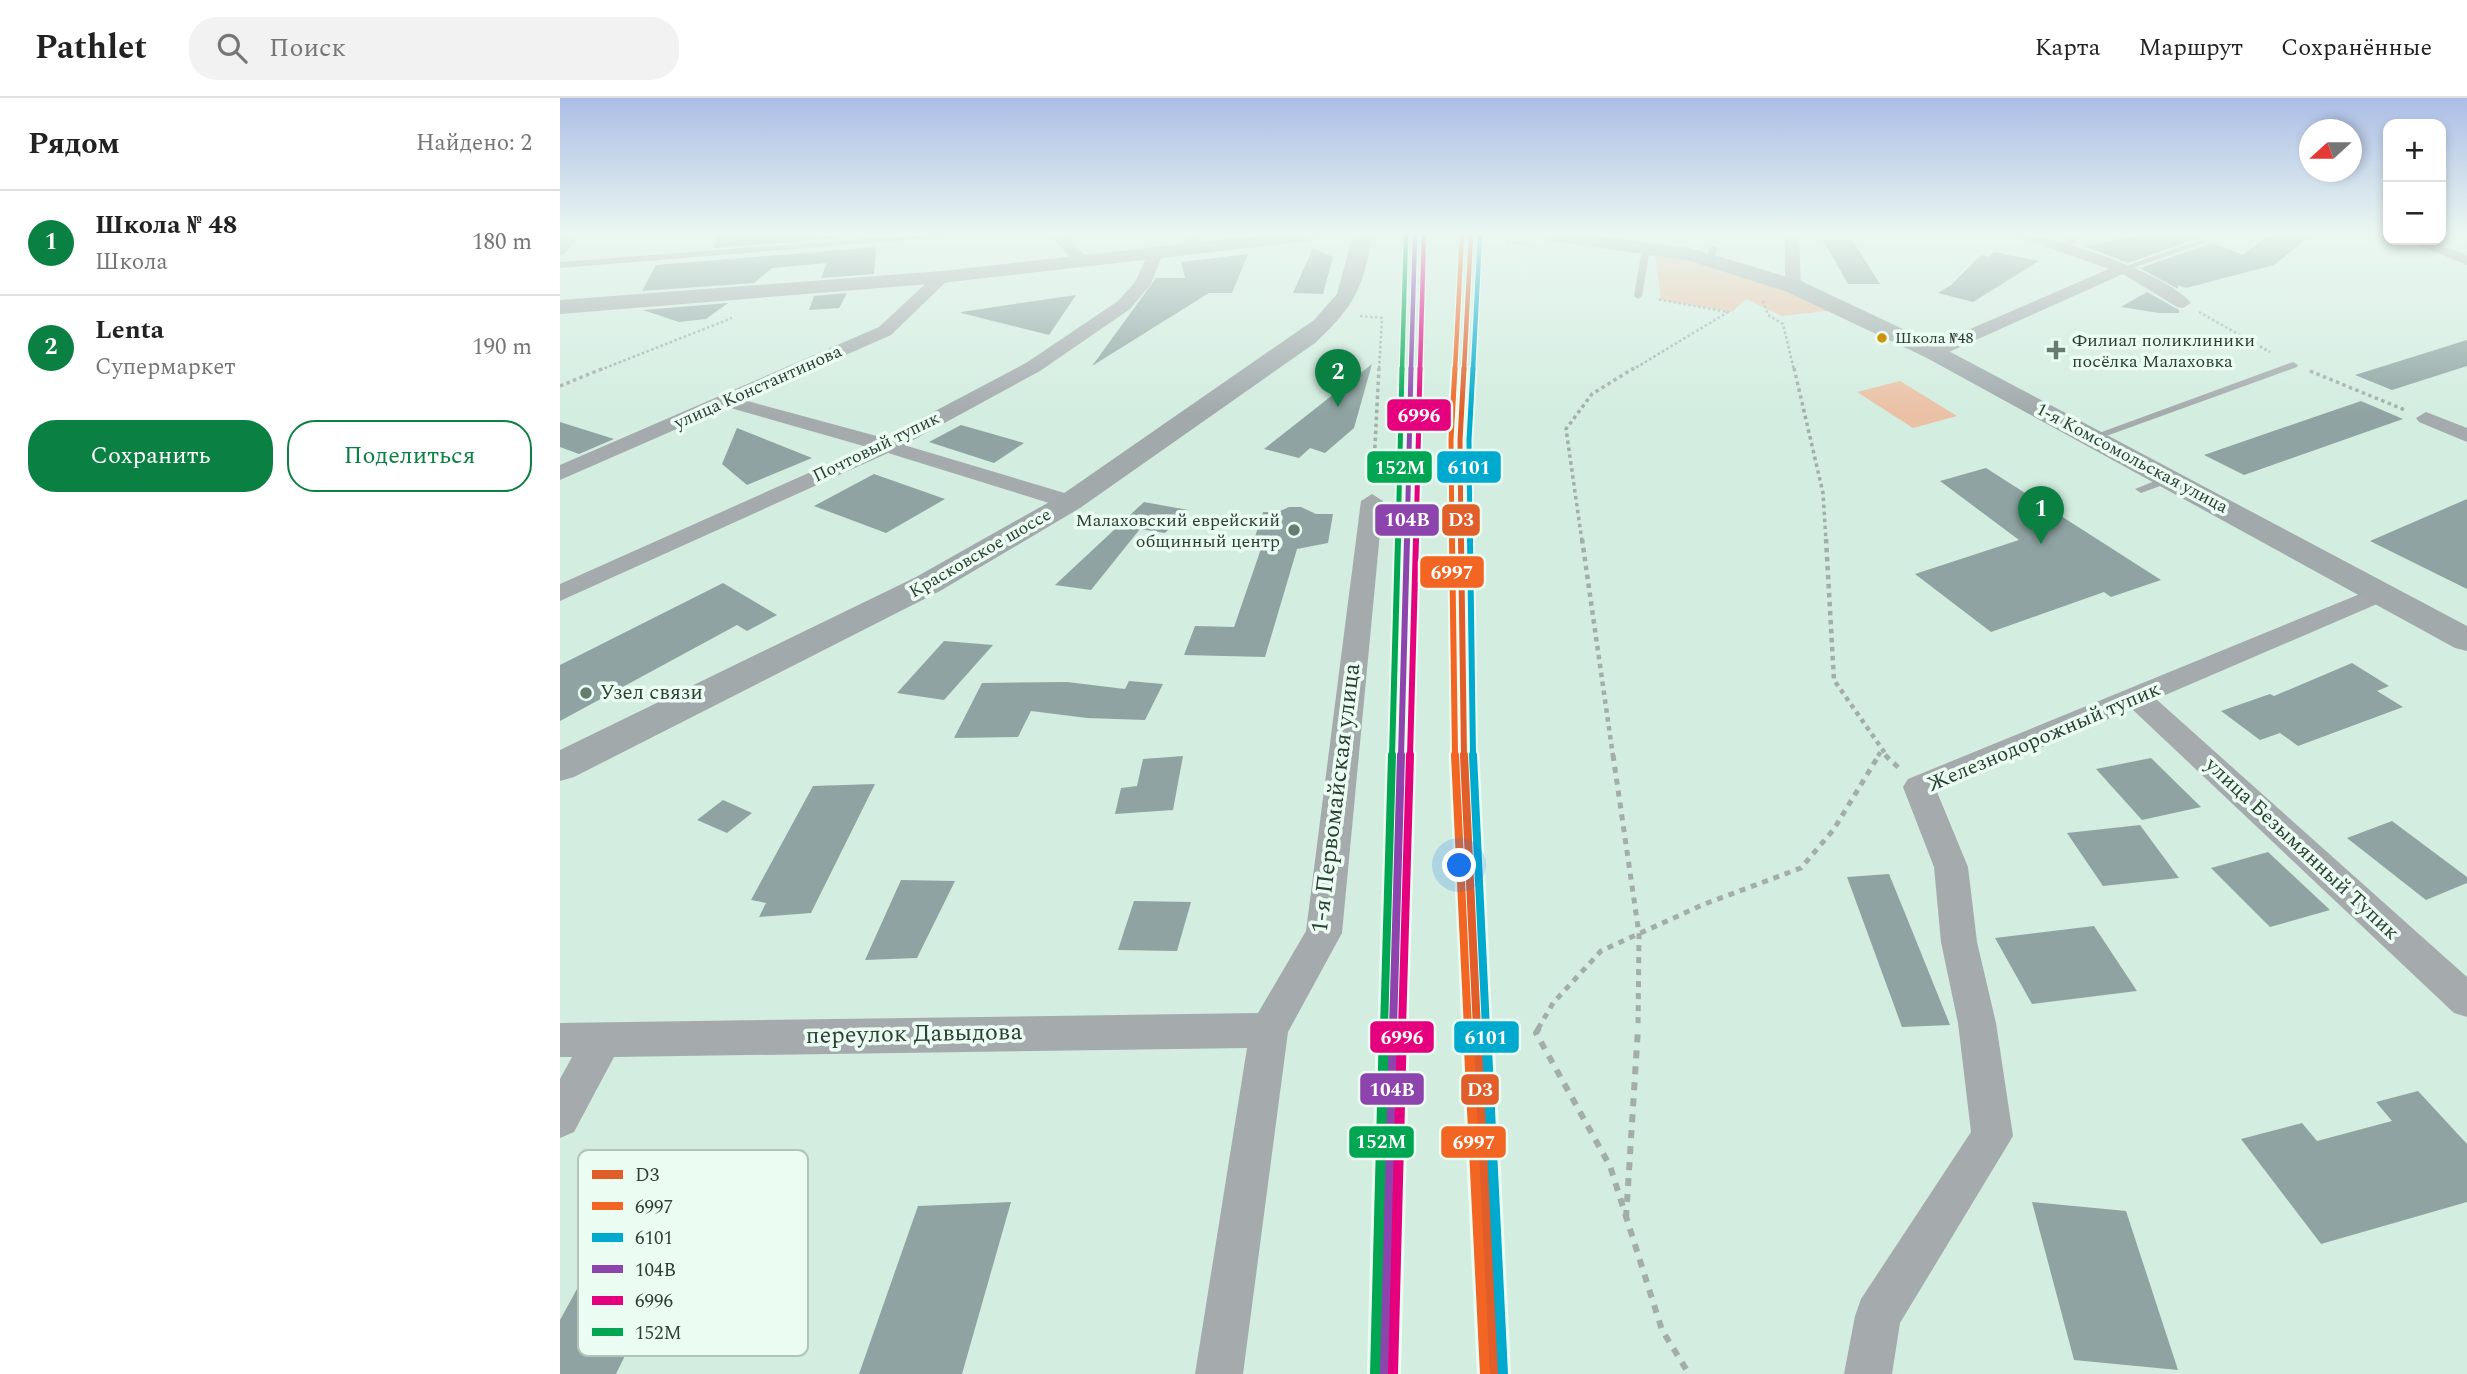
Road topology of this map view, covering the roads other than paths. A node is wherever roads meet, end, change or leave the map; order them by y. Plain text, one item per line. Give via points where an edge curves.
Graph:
1 (719, 295) edge
2 (923, 295) edge
3 (1133, 295) edge
4 (1349, 295) edge
5 (1811, 295) edge
6 (2064, 295) edge
7 (2169, 295) edge
8 (2183, 303) dead end
9 (560, 307) edge
10 (1933, 352) junction
11 (2293, 365) dead end
12 (725, 401) junction
13 (2426, 418) dead end
14 (2467, 436) edge
15 (2094, 437) junction
16 (884, 446) junction
17 (565, 467) edge
18 (2170, 478) junction
19 (2141, 489) dead end
20 (1372, 501) road end
21 (1069, 502) junction
22 (560, 593) edge
23 (2382, 593) junction
24 (2467, 640) edge
25 (2137, 697) junction
26 (560, 768) edge
27 (2467, 1001) edge
28 (1269, 1030) junction
29 (604, 1038) junction
30 (560, 1040) edge
31 (560, 1073) edge
32 (560, 1118) edge
33 (1219, 1374) edge
34 (1868, 1374) edge

1 - 9 main road
2 - 12 street, улица Константинова via 885,331
3 - 16 street, Почтовый тупик via 1033,367
4 - 21 main road, Красковское шоссе via 1307,338
5 - 10 main road, 1-я Комсомольская улица
6 - 10 street
7 - 8 street
10 - 15 main road, 1-я Комсомольская улица
11 - 15 lane
12 - 16 street
12 - 17 street, улица Константинова
13 - 14 street
15 - 18 main road, 1-я Комсомольская улица
16 - 21 street
16 - 22 street, Почтовый тупик
18 - 19 lane
18 - 23 main road, 1-я Комсомольская улица
20 - 28 street, 1-я Первомайская улица via 1324,933
21 - 26 main road, Красковское шоссе via 928,584
23 - 24 main road, 1-я Комсомольская улица
23 - 25 street, Железнодорожный тупик
25 - 27 street, улица Безымянный Тупик
25 - 34 street, Железнодорожный тупик via 1919,787 1951,867 1992,1136 1878,1316
28 - 29 street, переулок Давыдова
28 - 33 street, 1-я Первомайская улица
29 - 30 street, переулок Давыдова
29 - 31 street
29 - 32 street

